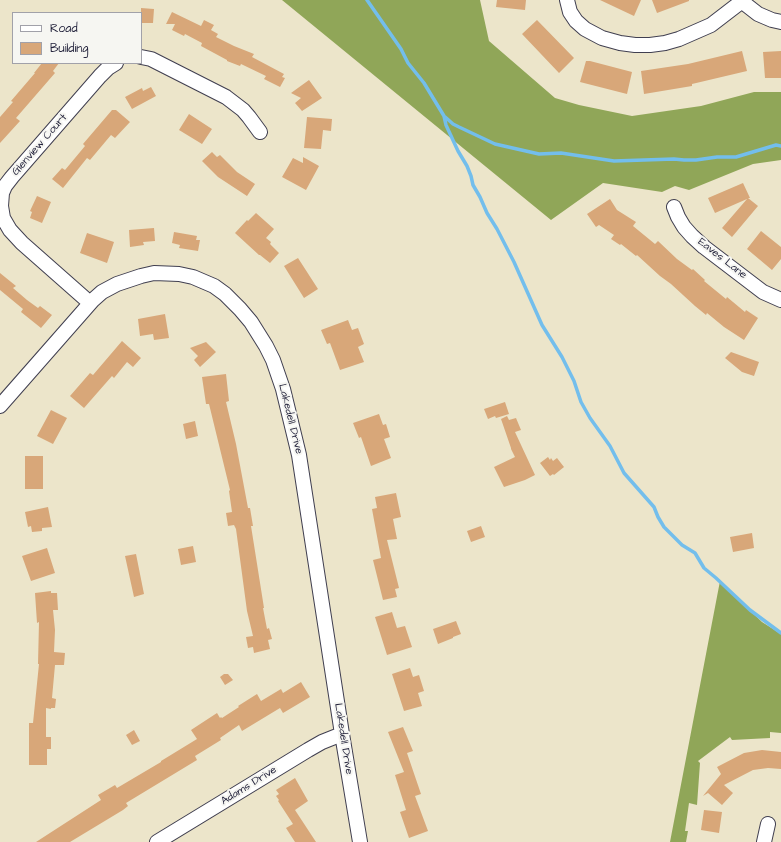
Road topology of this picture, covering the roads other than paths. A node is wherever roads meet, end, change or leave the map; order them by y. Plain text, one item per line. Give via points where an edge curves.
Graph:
1 (567, 0) edge
2 (740, 1) edge
3 (781, 22) edge
4 (142, 57) edge
5 (114, 64) edge
6 (260, 132) dead end
7 (674, 207) dead end
8 (781, 300) edge
9 (90, 303) junction
10 (0, 406) edge
11 (342, 734) junction
12 (768, 824) dead end
13 (157, 842) edge
14 (360, 842) edge
15 (764, 842) edge

1 - 2 street via 570,12 585,29 602,38 635,45 680,39 719,19
2 - 3 street via 758,14
4 - 6 street via 151,59 226,97 243,110
5 - 9 street, Glenview Court via 100,76 12,177 2,193 1,212 10,230
7 - 8 street, Eaves Lane via 684,227 692,236 763,292
9 - 10 street, Lakedell Drive
9 - 11 street, Lakedell Drive via 102,292 117,284 141,276 154,273 193,277 225,294 251,322 266,346 283,389 299,454
11 - 13 street, Adams Drive via 308,750
11 - 14 street, Lakedell Drive
12 - 15 street

